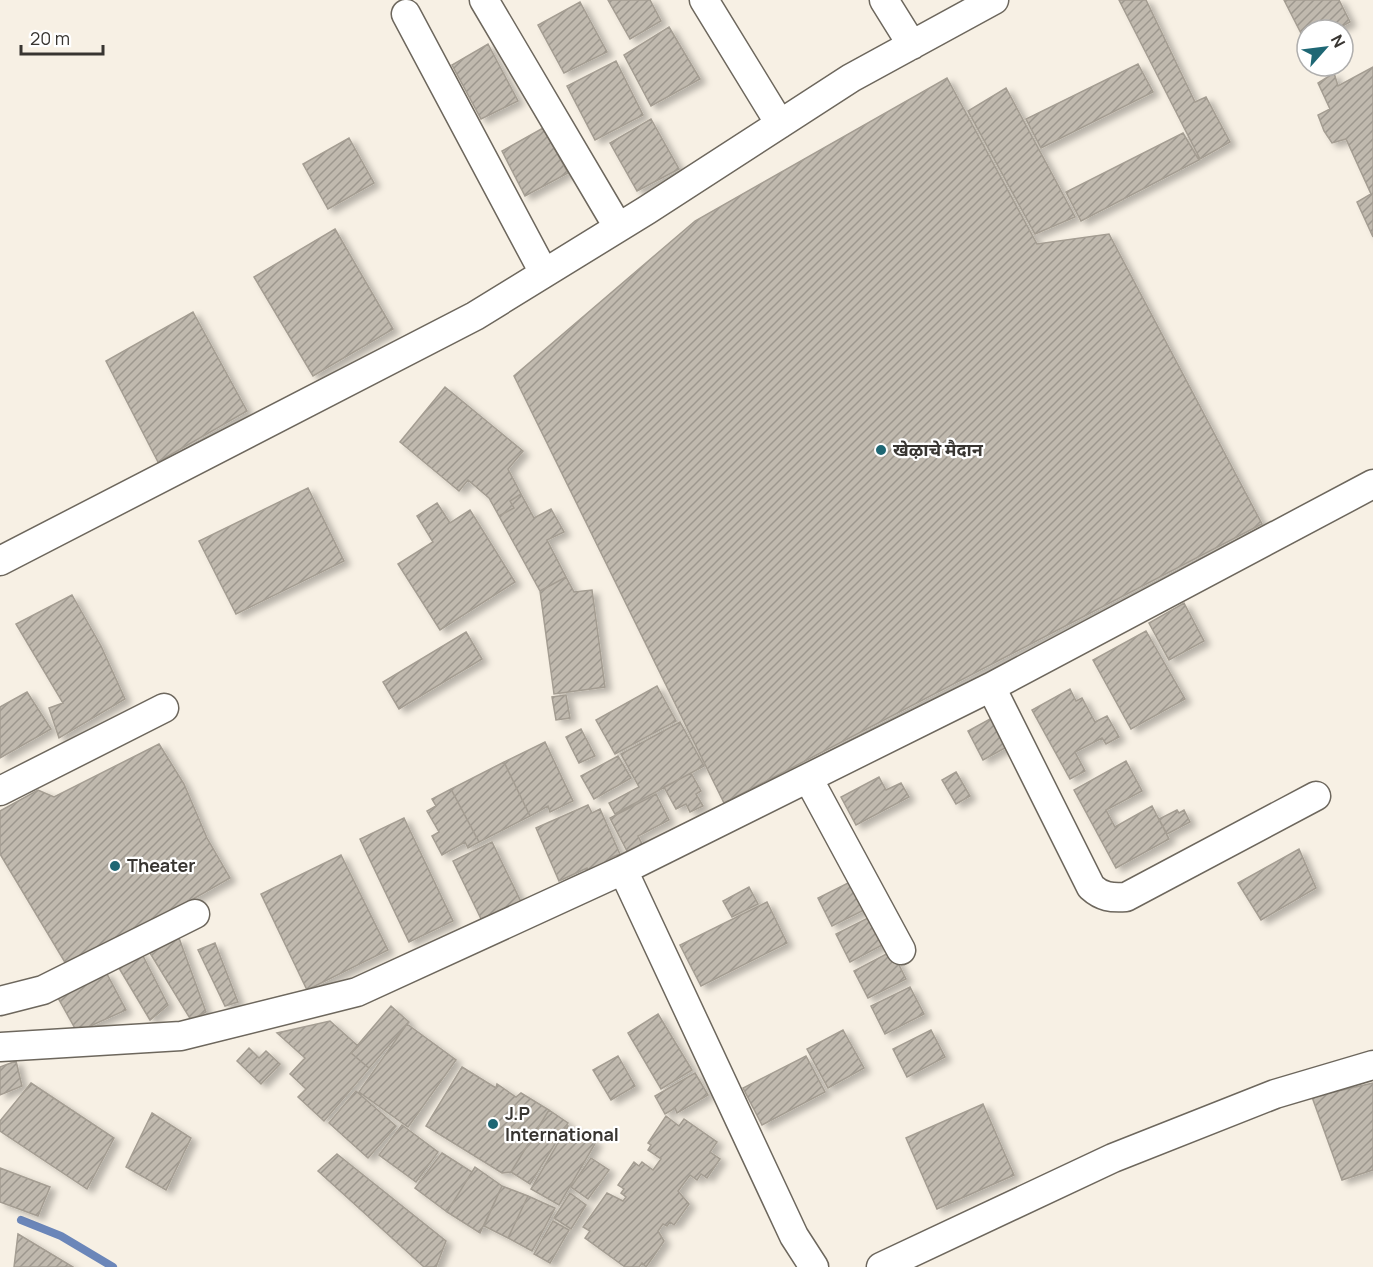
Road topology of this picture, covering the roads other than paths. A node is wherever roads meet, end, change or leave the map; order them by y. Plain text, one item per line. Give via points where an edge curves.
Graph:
1 (484, 0) edge
2 (704, 0) edge
3 (884, 0) edge
4 (994, 0) edge
5 (406, 14) dead end
6 (912, 45) junction
7 (780, 124) junction
8 (618, 227) junction
9 (544, 273) junction
10 (1373, 484) edge
11 (0, 561) edge
12 (992, 687) junction
13 (164, 708) dead end
14 (808, 778) junction
15 (0, 791) edge
16 (1316, 796) dead end
17 (623, 870) junction
18 (195, 914) dead end
19 (901, 950) dead end
20 (0, 1001) edge
21 (0, 1047) edge
22 (1373, 1065) edge
23 (814, 1267) edge
24 (881, 1267) edge

1 - 8 street
2 - 7 street
3 - 6 street
4 - 6 street
5 - 9 street
6 - 7 street via 851,78
7 - 8 street
8 - 9 street
9 - 11 street via 475,316
10 - 12 street
12 - 14 street
12 - 16 street via 1091,887 1100,895 1126,897
13 - 15 street
14 - 17 street
14 - 19 street
17 - 21 street via 357,992 181,1036
17 - 23 street via 794,1236
18 - 20 street via 43,990
22 - 24 street via 1275,1094 1113,1158

